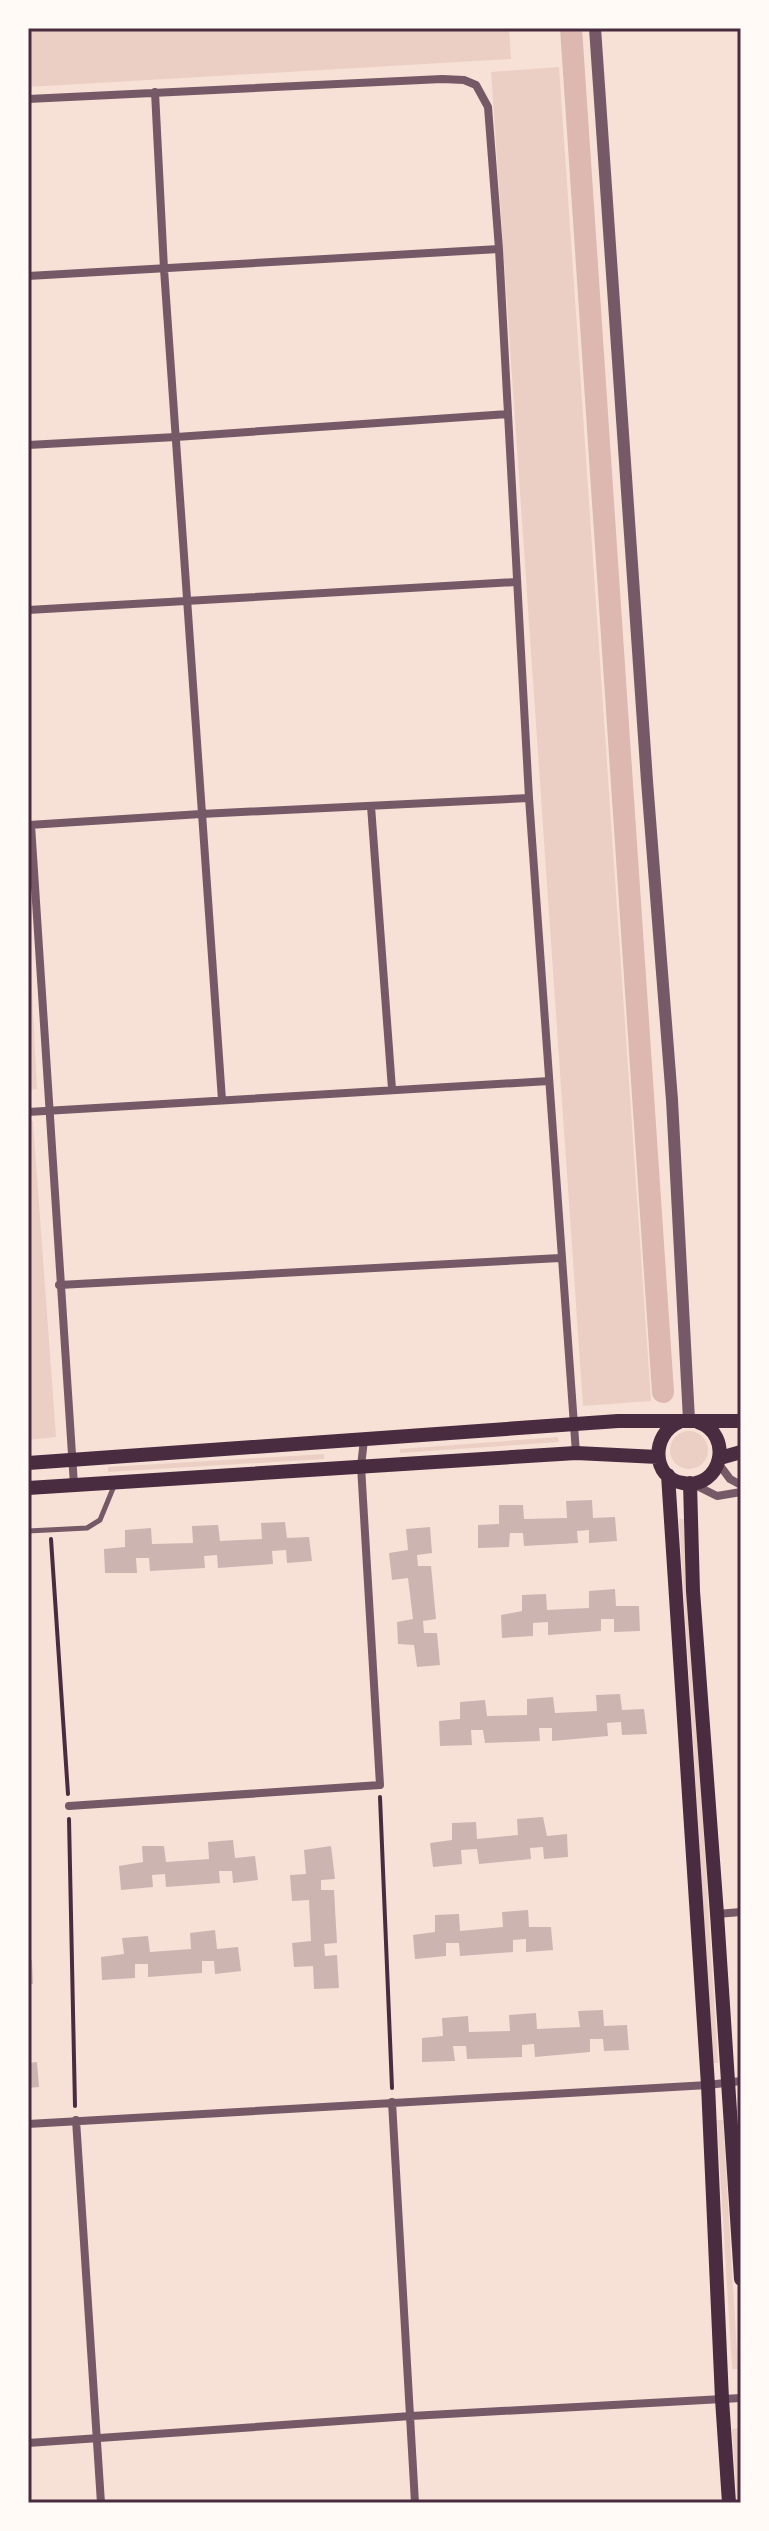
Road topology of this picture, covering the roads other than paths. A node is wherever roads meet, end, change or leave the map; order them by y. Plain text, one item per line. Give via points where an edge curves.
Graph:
1 (595, 28) edge
2 (155, 92) junction
3 (28, 99) edge
4 (499, 249) junction
5 (164, 269) junction
6 (28, 276) edge
7 (508, 414) junction
8 (176, 437) junction
9 (28, 445) edge
10 (516, 582) junction
11 (187, 602) junction
12 (28, 610) edge
13 (529, 798) junction
14 (371, 806) junction
15 (201, 814) junction
16 (30, 826) edge
17 (549, 1081) junction
18 (392, 1089) junction
19 (222, 1100) junction
20 (49, 1111) junction
21 (28, 1112) edge
22 (560, 1258) junction
23 (59, 1285) junction
24 (688, 1420) junction
25 (741, 1421) edge
26 (573, 1424) junction
27 (364, 1440) junction
28 (741, 1452) edge
29 (576, 1453) junction
30 (658, 1457) junction
31 (71, 1460) junction
32 (719, 1460) junction
33 (28, 1463) edge
34 (361, 1466) junction
35 (668, 1475) junction
36 (116, 1483) junction
37 (691, 1483) junction
38 (74, 1485) junction
39 (741, 1485) edge
40 (28, 1488) edge
41 (741, 1492) edge
42 (28, 1531) edge
43 (69, 1806) road end
44 (741, 1912) edge
45 (717, 1914) junction
46 (735, 2082) edge
47 (708, 2085) junction
48 (392, 2102) junction
49 (76, 2120) junction
50 (28, 2124) edge
51 (741, 2279) edge
52 (741, 2398) edge
53 (722, 2399) junction
54 (411, 2416) junction
55 (96, 2440) junction
56 (28, 2443) edge
57 (101, 2503) edge
58 (415, 2503) edge
59 (729, 2503) edge

1 - 24 street via 672,1100
2 - 3 street
2 - 4 street via 442,79 476,85 488,107
2 - 5 street
4 - 5 street
4 - 7 street
5 - 6 street
5 - 8 street
7 - 8 street
7 - 10 street
8 - 9 street
8 - 11 street
10 - 11 street
10 - 13 street
11 - 12 street
11 - 15 street
13 - 14 street
13 - 17 street
14 - 15 street
14 - 18 street
15 - 16 street
15 - 19 street
16 - 20 street
17 - 18 street
17 - 22 street
18 - 19 street
19 - 20 street
20 - 21 street
20 - 23 street
22 - 23 street
22 - 26 street
23 - 31 street
24 - 25 main road
24 - 26 main road
24 - 30 main road via 673,1424 660,1438
24 - 32 main road via 704,1423 718,1438
26 - 27 main road
26 - 29 street
27 - 31 main road
27 - 34 street
28 - 32 main road
29 - 30 main road
29 - 34 main road
30 - 35 main road
31 - 33 main road
31 - 38 street
32 - 37 main road via 710,1476
32 - 39 street via 730,1479
34 - 36 main road
34 - 43 street via 380,1785
35 - 37 main road
35 - 47 main road
36 - 38 main road
36 - 42 lane via 100,1520 87,1528
37 - 41 street via 717,1496
37 - 45 main road via 693,1591
38 - 40 main road
44 - 45 street
45 - 46 main road
46 - 47 street
46 - 51 main road
47 - 48 street
47 - 53 main road
48 - 49 street
48 - 54 street
49 - 50 street
49 - 55 street
52 - 53 street
53 - 54 street
53 - 59 main road
54 - 55 street
54 - 58 street
55 - 56 street
55 - 57 street

